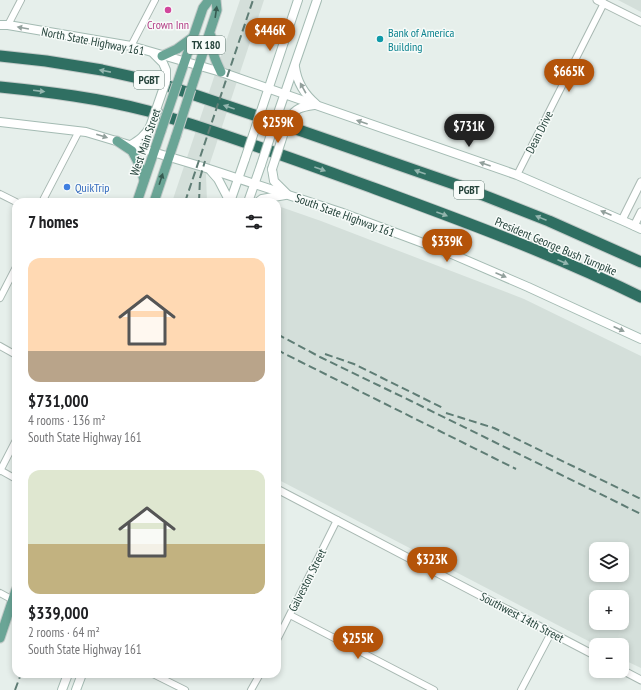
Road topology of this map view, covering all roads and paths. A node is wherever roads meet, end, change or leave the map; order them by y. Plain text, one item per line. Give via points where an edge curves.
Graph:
1 (21, 0) edge
2 (155, 0) edge
3 (209, 0) edge
4 (216, 0) edge
5 (298, 0) edge
6 (317, 0) edge
7 (601, 2) edge
8 (641, 22) edge
9 (4, 25) edge
10 (212, 28) junction
11 (192, 38) junction
12 (132, 46) junction
13 (158, 55) junction
14 (0, 56) edge
15 (184, 61) junction
16 (199, 66) junction
17 (295, 66) junction
18 (221, 72) junction
19 (0, 87) edge
20 (268, 89) junction
21 (285, 95) junction
22 (316, 106) junction
23 (0, 122) edge
24 (79, 131) junction
25 (118, 141) junction
26 (131, 145) junction
27 (154, 152) junction
28 (169, 157) junction
29 (210, 170) junction
30 (518, 175) junction
31 (238, 179) junction
32 (144, 180) junction
33 (641, 182) edge
34 (254, 184) junction
35 (0, 194) edge
36 (288, 195) junction
37 (44, 198) edge
38 (138, 198) edge
39 (155, 198) edge
40 (228, 198) edge
41 (231, 198) edge
42 (249, 198) edge
43 (272, 198) edge
44 (12, 200) edge
45 (641, 212) edge
46 (622, 220) junction
47 (637, 228) edge
48 (641, 262) edge
49 (12, 275) edge
50 (641, 297) edge
51 (0, 298) edge
52 (641, 339) edge
53 (0, 346) edge
54 (12, 353) edge
55 (12, 448) edge
56 (0, 471) edge
57 (12, 477) edge
58 (281, 491) edge
59 (337, 520) junction
60 (0, 593) edge
61 (12, 599) edge
62 (12, 603) edge
63 (290, 614) junction
64 (281, 632) edge
65 (551, 633) junction
66 (0, 638) edge
67 (589, 652) edge
68 (629, 674) edge
69 (66, 678) edge
70 (80, 678) edge
71 (161, 678) edge
72 (258, 678) edge
73 (641, 680) edge
74 (62, 690) edge
75 (76, 690) edge
76 (185, 690) edge
77 (252, 690) edge
78 (434, 690) edge
79 (522, 690) edge

1 - 9 street
2 - 12 street
3 - 11 main road, West Main Street / TX 180 via 203,8
10 -> 4 main road, TX 180 via 217,10
5 - 20 main road
6 - 17 main road
7 - 8 street
7 - 30 street, Dean Drive
12 -> 9 main road, North State Highway 161
10 - 16 main road, TX 180
10 - 18 main road via 211,46
11 - 13 main road via 177,49
11 - 15 main road, West Main Street / TX 180
12 - 13 main road, North State Highway 161
13 - 15 main road, North State Highway 161
13 - 26 main road, bridge via 166,70 166,81 150,127 146,134
48 -> 14 highway, President George Bush Turnpike / PGBT via 460,186 156,82 102,70
15 - 16 main road
15 - 27 main road, West Main Street / TX 180, bridge
16 - 18 main road
16 - 28 main road, TX 180, bridge
17 - 21 main road
22 -> 17 main road via 303,90
18 - 20 main road
19 -> 50 highway, President George Bush Turnpike / PGBT via 41,91 147,111 220,134 284,155 485,230
20 - 21 main road
20 - 31 main road, bridge
21 - 22 main road
21 - 34 main road, bridge
30 -> 22 main road
22 - 36 main road, bridge via 300,108 292,113 272,169 274,181
23 - 24 main road
24 -> 25 main road
24 - 37 street
25 - 26 main road
25 - 32 main road via 132,151
26 - 27 main road
27 - 28 main road, South State Highway 161
27 - 32 main road, West Main Street / TX 180
28 - 29 main road, South State Highway 161
39 -> 28 main road, TX 180
29 - 31 main road, South State Highway 161
29 - 40 main road
46 -> 30 main road
31 - 34 main road, South State Highway 161
31 - 41 main road
32 - 38 main road, West Main Street / TX 180
33 - 46 street
34 - 36 main road, South State Highway 161
34 - 42 main road
35 - 44 street
36 - 43 main road
36 -> 52 main road, South State Highway 161 via 447,252 528,286
45 - 47 street
46 - 47 main road
49 - 51 street
53 - 54 street
55 - 56 street
56 - 57 street
58 - 59 street, Southwest 14th Street
59 - 63 street, Galveston Street
59 - 65 street, Southwest 14th Street
60 - 61 street
62 - 66 main road
63 - 64 street, Galveston Street
63 - 78 street
65 - 67 street, Southwest 14th Street
65 - 79 street
68 - 73 street
69 - 74 main road
70 - 75 main road
71 - 76 street
72 - 77 street

